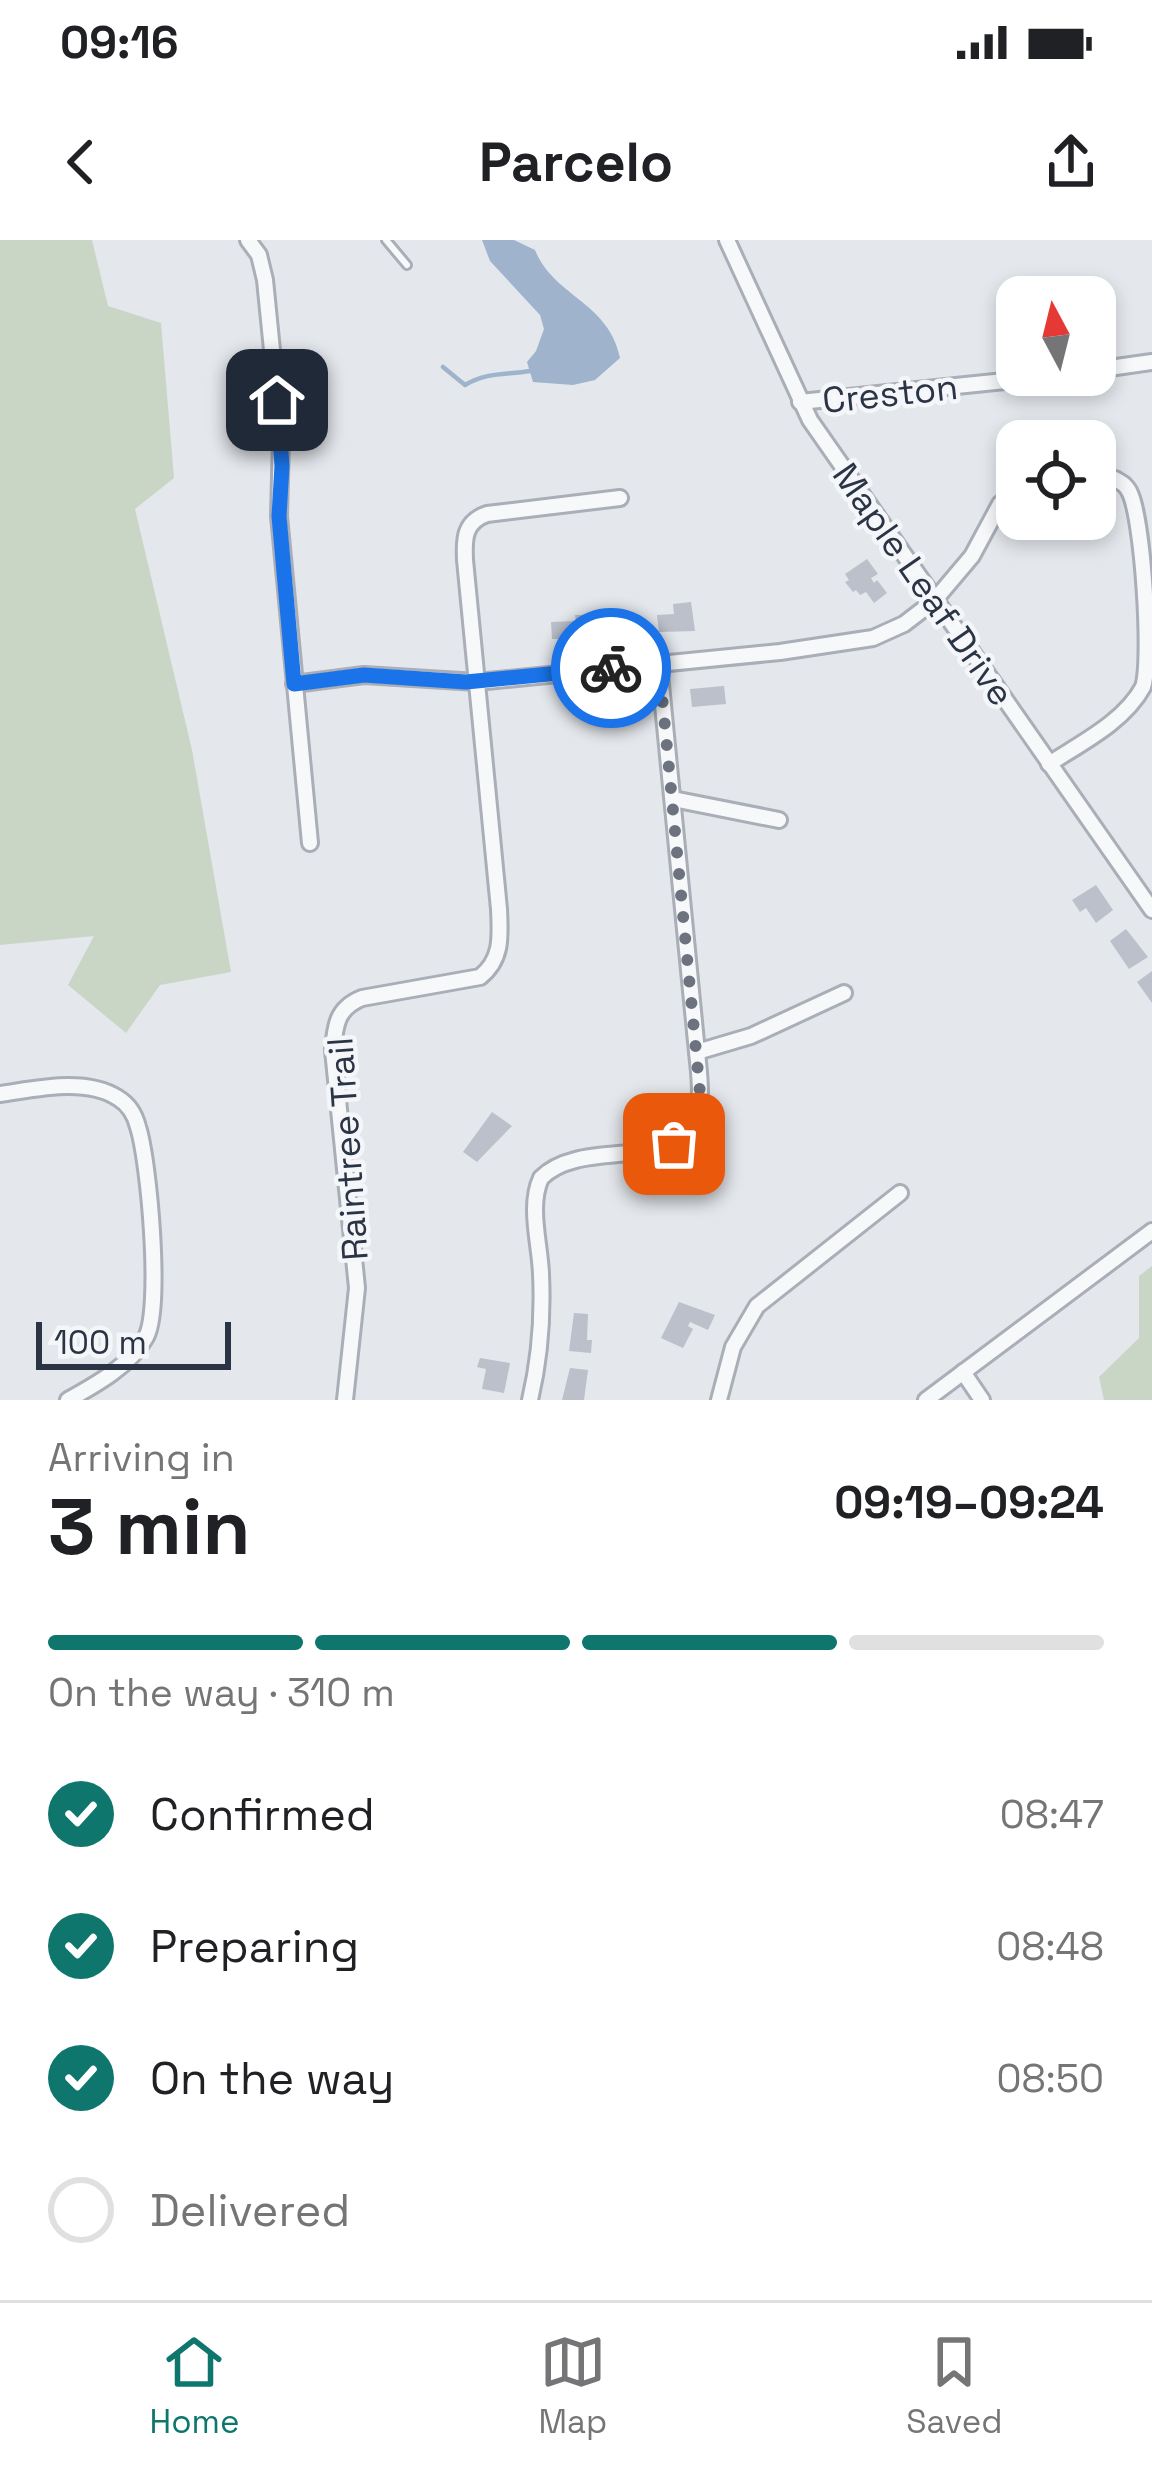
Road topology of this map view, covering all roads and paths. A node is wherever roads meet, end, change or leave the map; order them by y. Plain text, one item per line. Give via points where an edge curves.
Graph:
1 (248, 240) edge
2 (386, 240) edge
3 (727, 240) edge
4 (406, 265) dead end
5 (1152, 362) edge
6 (1116, 367) edge
7 (996, 383) edge
8 (800, 402) junction
9 (1116, 480) edge
10 (620, 498) dead end
11 (996, 511) edge
12 (934, 602) junction
13 (659, 664) junction
14 (477, 682) junction
15 (294, 684) junction
16 (1049, 764) junction
17 (673, 799) junction
18 (778, 820) dead end
19 (310, 843) dead end
20 (1152, 910) edge
21 (844, 993) dead end
22 (698, 1052) junction
23 (0, 1094) edge
24 (900, 1193) dead end
25 (1152, 1231) edge
26 (963, 1372) junction
27 (74, 1398) edge
28 (345, 1400) edge
29 (530, 1400) edge
30 (719, 1400) edge
31 (926, 1400) edge
32 (982, 1400) edge

1 - 15 street via 268,303
2 - 4 lane
3 - 8 street, Maple Leaf Drive
5 - 6 street
7 - 8 street, Creston
8 - 12 street, Maple Leaf Drive
9 - 16 street via 1131,495 1149,669 1127,709
10 - 14 street, Raintree Trail via 471,522 464,540
11 - 12 street
12 - 13 street via 904,624 847,644
12 - 16 street, Maple Leaf Drive
13 - 14 street
13 - 17 street
14 - 15 street via 364,675
14 - 28 street, Raintree Trail via 499,909 494,963 469,981 350,1003 334,1032 357,1288
15 - 19 street
16 - 20 street, Maple Leaf Drive
17 - 18 street
17 - 22 street
21 - 22 street
22 - 29 street via 698,1112 681,1140 565,1161 540,1181 541,1331
23 - 27 street via 107,1092 126,1104 141,1137 152,1324 128,1360
24 - 30 street via 757,1306 733,1347
25 - 26 street
26 - 31 street
26 - 32 street

